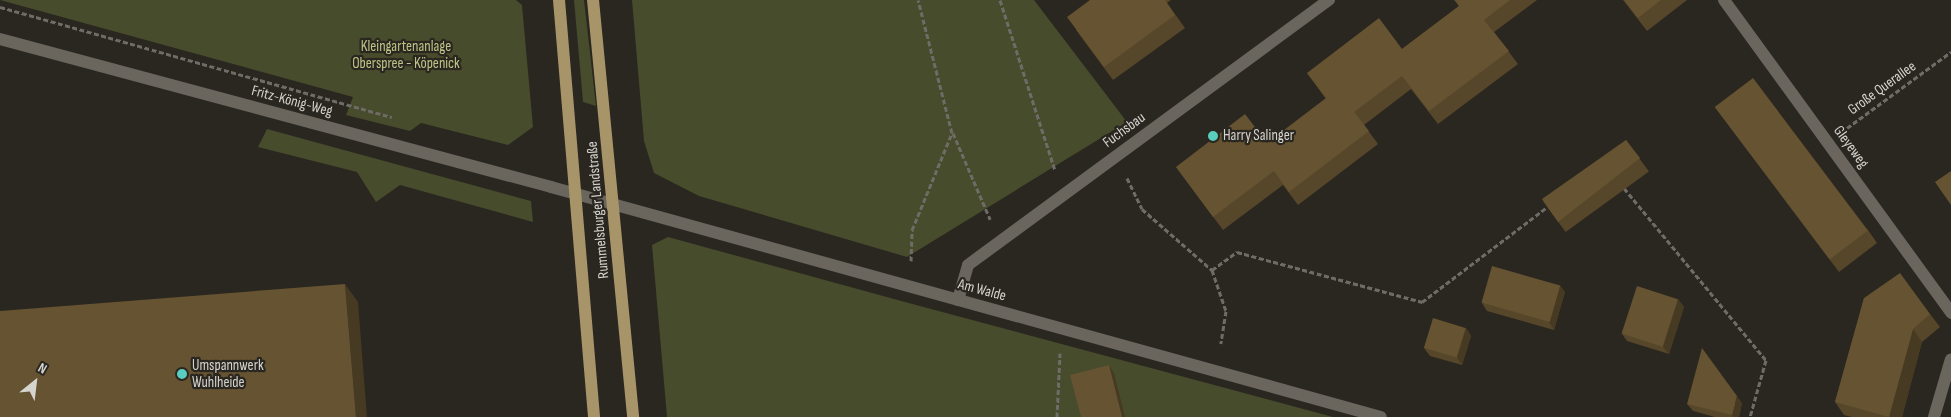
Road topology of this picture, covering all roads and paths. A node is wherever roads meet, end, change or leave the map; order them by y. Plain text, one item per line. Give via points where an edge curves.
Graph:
1 (559, 0) edge
2 (593, 0) edge
3 (918, 0) edge
4 (1000, 0) edge
5 (1329, 0) edge
6 (1724, 0) edge
7 (0, 7) edge
8 (0, 40) edge
9 (1951, 52) edge
10 (400, 120) dead end
11 (952, 133) junction
12 (1827, 142) junction
13 (1124, 171) dead end
14 (1056, 173) dead end
15 (1617, 180) edge
16 (575, 194) junction
17 (1557, 200) edge
18 (612, 206) junction
19 (994, 228) dead end
20 (911, 261) dead end
21 (1212, 270) junction
22 (958, 300) junction
23 (1951, 313) edge
24 (1062, 329) junction
25 (1220, 344) dead end
26 (1951, 359) edge
27 (594, 417) edge
28 (633, 417) edge
29 (1057, 417) edge
30 (1381, 417) edge
31 (1750, 417) edge
32 (1934, 417) edge

1 - 16 main road, Rummelsburger Landstraße
2 - 18 main road, Rummelsburger Landstraße via 608,128
3 - 11 path
4 - 14 path
5 - 22 street, Fuchsbau via 968,264
6 - 12 street, Gleyeweg
7 - 10 path
8 - 16 street, Fritz-König-Weg
9 - 12 path, Große Querallee
11 - 19 path
11 - 20 path via 912,230
12 - 23 street, Gleyeweg
13 - 21 path via 1142,209
15 - 31 path via 1766,360
16 - 18 street, Am Walde
16 - 27 main road, Rummelsburger Landstraße
17 - 21 path via 1422,302 1237,252
18 - 22 street, Am Walde
18 - 28 main road, Rummelsburger Landstraße
21 - 25 path via 1226,311
22 - 24 street, Am Walde
24 - 29 path
24 - 30 street, Am Walde
26 - 32 street

